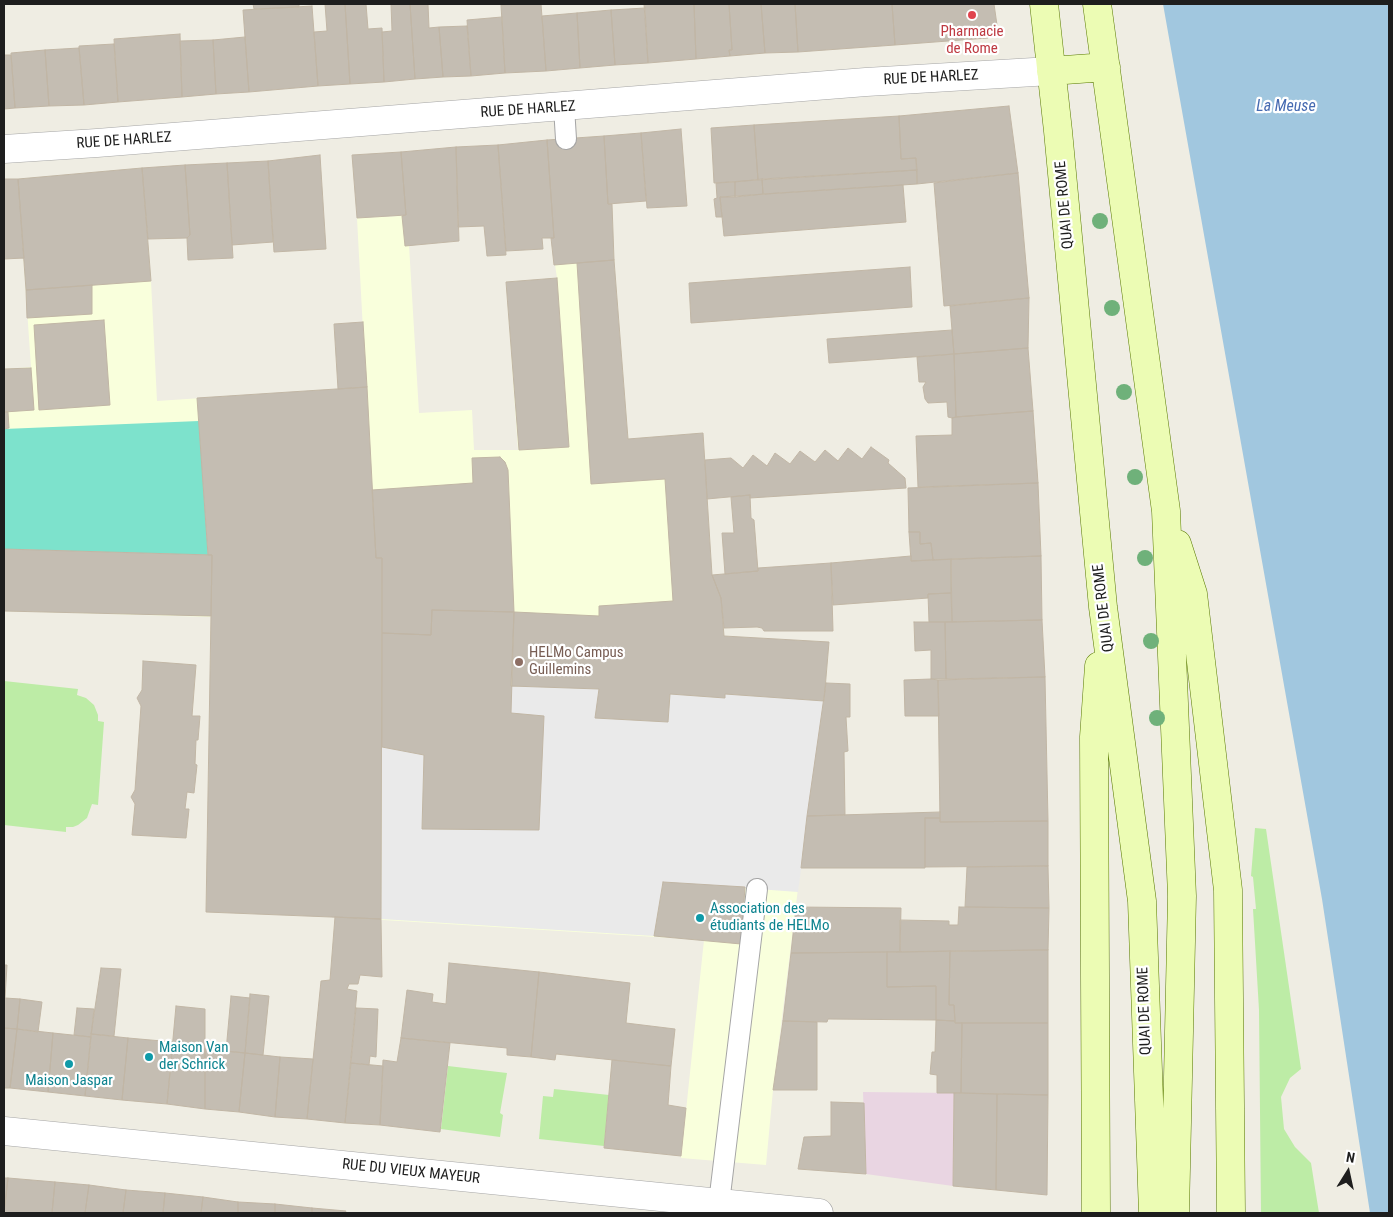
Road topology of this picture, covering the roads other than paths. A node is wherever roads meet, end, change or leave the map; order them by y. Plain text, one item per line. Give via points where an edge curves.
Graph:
1 (1044, 4) edge
2 (1097, 4) edge
3 (1106, 67) junction
4 (1052, 71) junction
5 (564, 107) junction
6 (566, 139) dead end
7 (4, 149) edge
8 (1166, 511) junction
9 (1103, 607) junction
10 (756, 889) dead end
11 (4, 1131) edge
12 (719, 1203) junction
13 (819, 1213) edge
14 (1096, 1213) edge
15 (1153, 1213) edge
16 (1175, 1213) edge
17 (1231, 1213) edge

1 - 4 main road, QUAI DE ROME
2 - 3 main road
3 - 4 main road
3 - 8 main road
4 - 5 street, RUE DE HARLEZ via 866,82
4 - 9 main road, QUAI DE ROME
5 - 6 lane
5 - 7 street, RUE DE HARLEZ
8 - 16 main road via 1182,896
8 - 17 main road via 1193,594 1228,890
9 - 14 main road via 1094,736
9 - 15 main road, QUAI DE ROME via 1142,901
10 - 12 lane
11 - 12 street, RUE DU VIEUX MAYEUR
12 - 13 street, RUE DU VIEUX MAYEUR

